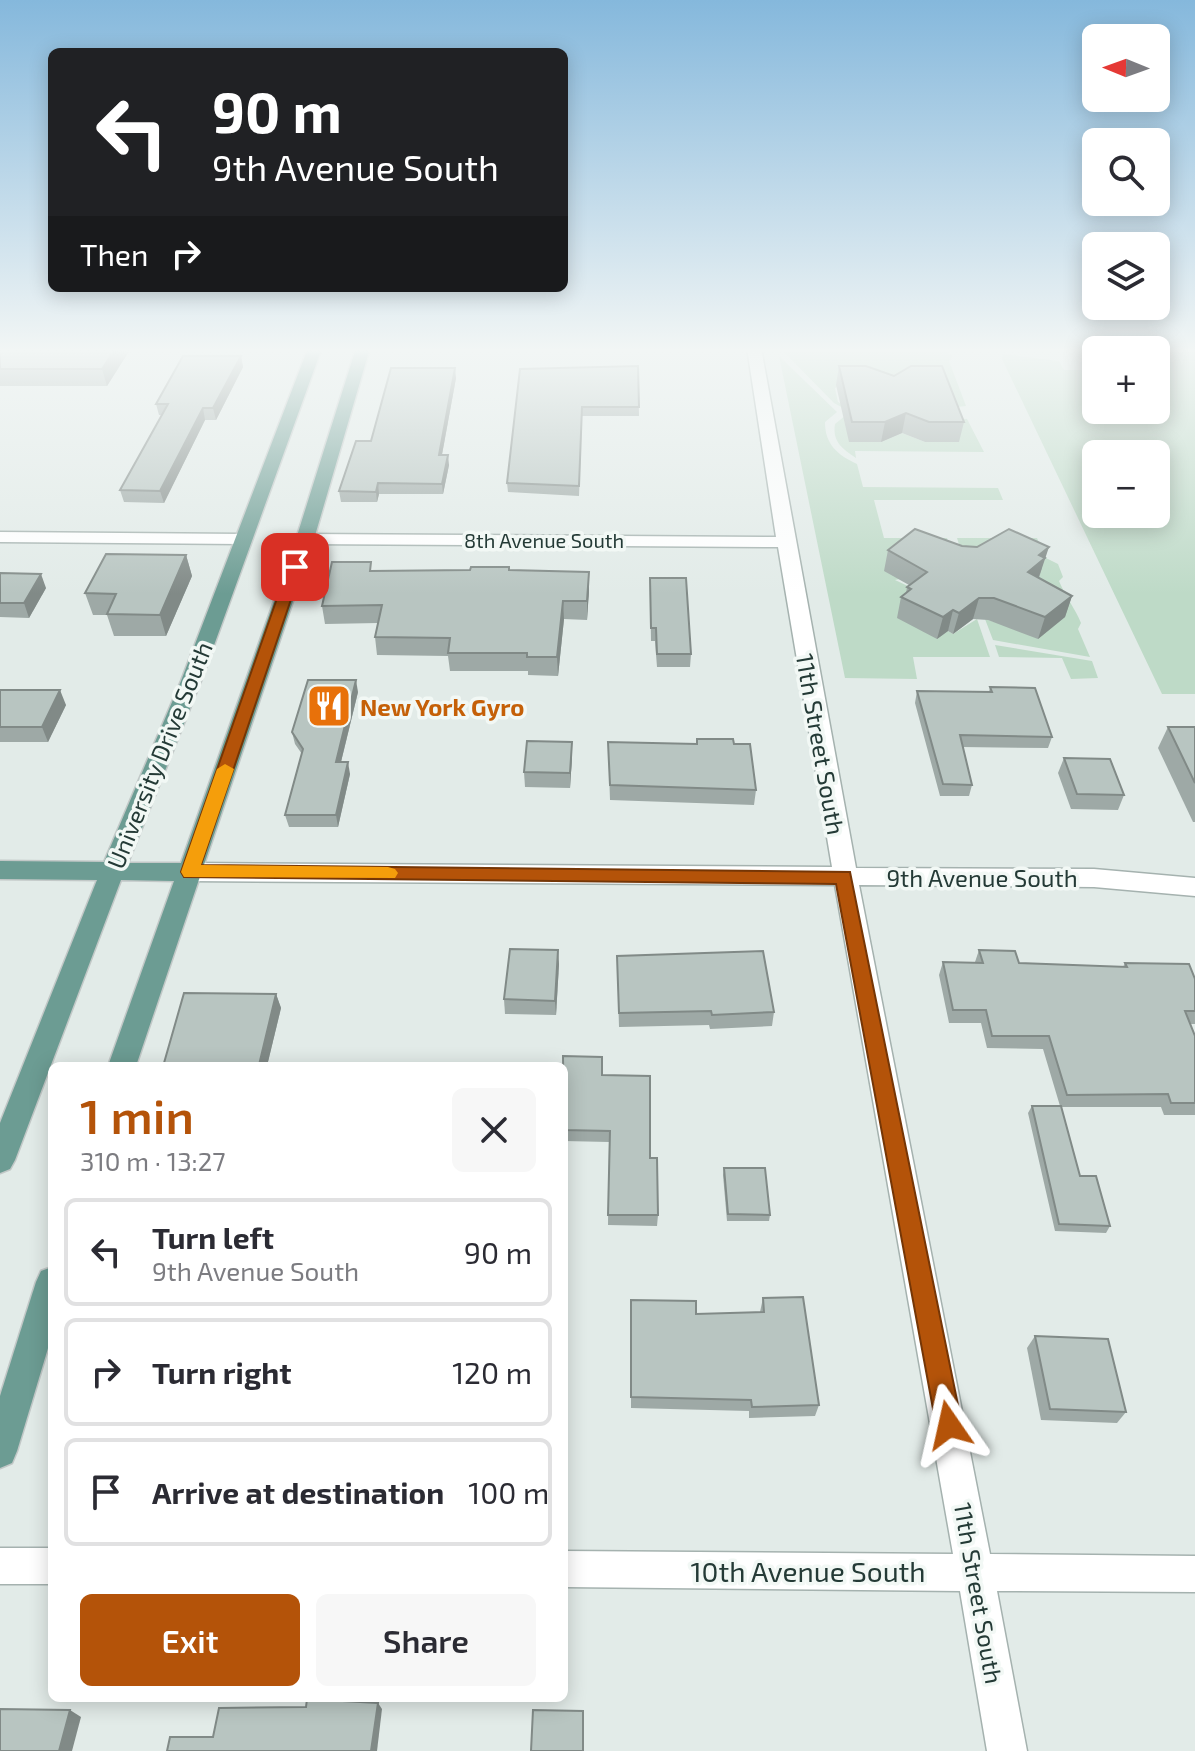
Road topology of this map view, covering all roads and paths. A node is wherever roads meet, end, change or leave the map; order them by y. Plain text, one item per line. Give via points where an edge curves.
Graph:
1 (284, 430) edge
2 (338, 430) edge
3 (767, 430) edge
4 (0, 537) edge
5 (242, 539) junction
6 (305, 539) junction
7 (784, 542) junction
8 (0, 870) edge
9 (113, 870) junction
10 (190, 872) junction
11 (844, 877) junction
12 (1195, 887) edge
13 (123, 1062) edge
14 (0, 1160) edge
15 (48, 1295) edge
16 (0, 1451) edge
17 (0, 1566) edge
18 (48, 1566) edge
19 (568, 1569) edge
20 (976, 1572) junction
21 (1195, 1574) edge
22 (1007, 1751) edge

1 - 5 main road, University Drive South
2 - 6 main road
3 - 7 street, 11th Street South
4 - 5 street
5 - 9 main road, University Drive South via 191,681
6 - 7 street, 8th Avenue South
6 - 10 main road
7 - 11 street, 11th Street South
8 - 9 main road, 9th Avenue South
9 - 10 main road, 9th Avenue South
9 - 14 main road, University Drive South
10 - 11 street, 9th Avenue South
10 - 13 main road
11 - 12 street, 9th Avenue South via 1094,878
11 - 20 street, 11th Street South
15 - 16 main road
17 - 18 street
19 - 20 street, 10th Avenue South
20 - 21 street, 10th Avenue South
20 - 22 street, 11th Street South

